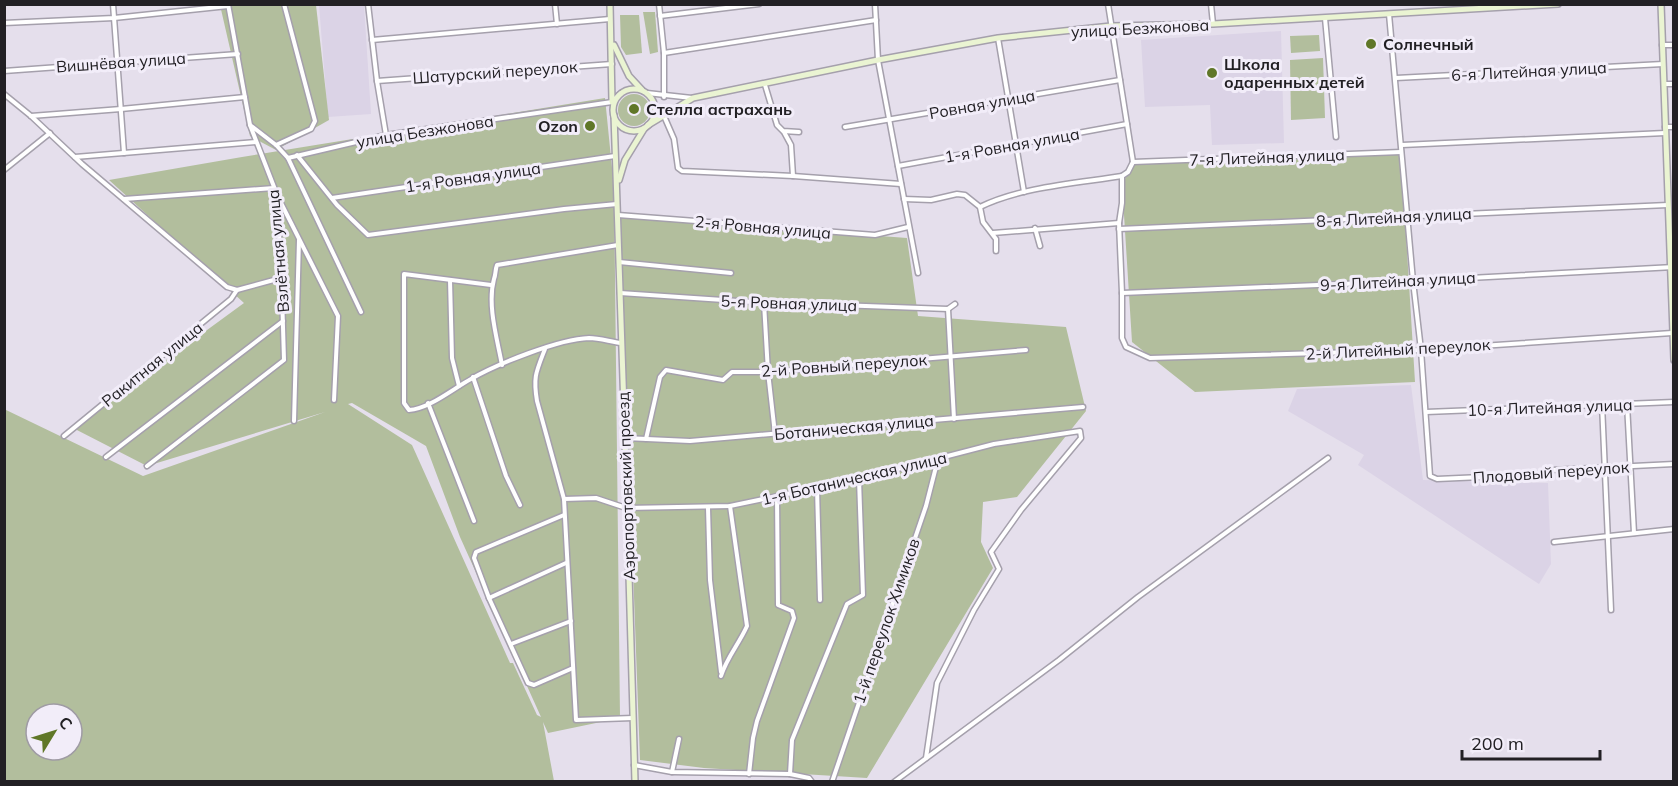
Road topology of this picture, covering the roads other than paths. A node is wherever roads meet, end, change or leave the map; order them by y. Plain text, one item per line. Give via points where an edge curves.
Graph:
1 (113, 4) edge
2 (284, 4) edge
3 (368, 4) edge
4 (555, 4) edge
5 (610, 4) edge
6 (659, 4) edge
7 (759, 4) edge
8 (875, 4) edge
9 (1107, 4) edge
10 (1211, 4) edge
11 (1558, 4) edge
12 (1661, 4) edge
13 (228, 5) edge
14 (1389, 14) junction
15 (660, 16) junction
16 (114, 18) junction
17 (1325, 18) junction
18 (610, 19) junction
19 (876, 20) junction
20 (4, 23) edge
21 (557, 24) junction
22 (1213, 24) junction
23 (1111, 26) junction
24 (611, 38) junction
25 (998, 38) junction
26 (372, 40) junction
27 (1662, 45) junction
28 (1674, 45) edge
29 (664, 53) junction
30 (238, 54) junction
31 (878, 60) junction
32 (116, 62) junction
33 (612, 63) junction
34 (1663, 64) junction
35 (4, 71) edge
36 (1395, 78) junction
37 (1120, 80) junction
38 (377, 81) junction
39 (1664, 84) junction
40 (1674, 84) edge
41 (765, 85) junction
42 (645, 92) junction
43 (4, 94) edge
44 (245, 97) junction
45 (664, 97) junction
46 (693, 98) junction
47 (1008, 99) junction
48 (613, 105) junction
49 (121, 109) junction
50 (614, 115) junction
51 (663, 115) junction
52 (31, 116) junction
53 (890, 119) junction
54 (1127, 124) junction
55 (250, 125) junction
56 (647, 126) junction
57 (845, 127) dead end
58 (1674, 127) edge
59 (1665, 130) junction
60 (783, 132) junction
61 (799, 132) dead end
62 (50, 134) junction
63 (386, 135) junction
64 (1336, 137) dead end
65 (256, 142) junction
66 (1016, 144) junction
67 (276, 145) junction
68 (1402, 145) junction
69 (1401, 152) junction
70 (124, 153) junction
71 (297, 155) junction
72 (615, 156) junction
73 (74, 157) junction
74 (288, 158) junction
75 (1133, 162) junction
76 (898, 166) junction
77 (4, 170) edge
78 (793, 176) junction
79 (1122, 176) junction
80 (1670, 183) edge
81 (901, 184) junction
82 (275, 190) junction
83 (617, 190) junction
84 (1024, 192) junction
85 (331, 198) junction
86 (123, 199) junction
87 (904, 199) junction
88 (618, 204) junction
89 (1668, 205) junction
90 (980, 207) junction
91 (618, 215) junction
92 (1407, 216) junction
93 (1119, 223) junction
94 (908, 227) junction
95 (1035, 228) junction
96 (1119, 229) junction
97 (993, 233) junction
98 (299, 239) junction
99 (619, 245) junction
100 (1040, 246) dead end
101 (996, 250) dead end
102 (620, 262) junction
103 (1672, 267) edge
104 (731, 273) dead end
105 (918, 273) dead end
106 (281, 278) junction
107 (450, 280) junction
108 (1413, 281) junction
109 (491, 285) junction
110 (237, 290) junction
111 (620, 293) junction
112 (1122, 293) junction
113 (764, 303) junction
114 (955, 304) dead end
115 (948, 309) junction
116 (361, 312) dead end
117 (284, 320) junction
118 (1672, 333) edge
119 (622, 343) junction
120 (545, 349) junction
121 (1026, 350) dead end
122 (1421, 350) junction
123 (1673, 355) edge
124 (950, 357) junction
125 (1674, 360) edge
126 (502, 365) junction
127 (768, 372) junction
128 (473, 377) junction
129 (459, 386) junction
130 (334, 400) dead end
131 (1674, 402) edge
132 (428, 403) junction
133 (1602, 404) junction
134 (1627, 404) junction
135 (1083, 407) dead end
136 (1426, 412) junction
137 (954, 419) junction
138 (294, 421) dead end
139 (775, 434) junction
140 (64, 436) dead end
141 (625, 438) junction
142 (646, 439) junction
143 (106, 457) dead end
144 (1328, 458) dead end
145 (938, 459) junction
146 (1674, 464) edge
147 (147, 466) dead end
148 (1630, 467) junction
149 (1605, 468) junction
150 (859, 479) junction
151 (817, 488) junction
152 (777, 496) junction
153 (564, 500) junction
154 (520, 505) dead end
155 (730, 506) junction
156 (626, 508) junction
157 (708, 508) junction
158 (564, 515) junction
159 (474, 521) dead end
160 (1674, 530) edge
161 (1634, 533) junction
162 (1608, 536) junction
163 (1554, 542) dead end
164 (566, 563) junction
165 (489, 598) junction
166 (820, 600) dead end
167 (1611, 610) dead end
168 (571, 621) junction
169 (511, 644) junction
170 (573, 668) junction
171 (633, 718) junction
172 (679, 739) dead end
173 (926, 758) junction
174 (634, 765) junction
175 (672, 772) junction
176 (749, 774) junction
177 (790, 774) junction
178 (635, 782) edge
179 (812, 782) edge
180 (832, 782) edge
181 (894, 782) edge

1 - 16 street
2 - 67 street via 315,121 311,129
3 - 26 street
4 - 21 street
5 - 18 street
6 - 15 street
7 - 15 street
8 - 19 street
9 - 23 street
10 - 22 street
11 - 14 street, улица Безжонова
12 - 27 street
13 - 16 street
13 - 30 street, Взлётная улица
14 - 17 street, улица Безжонова
14 - 36 street
15 - 29 street
16 - 20 street
16 - 32 street
17 - 22 street, улица Безжонова
17 - 64 street
18 - 21 street
18 - 24 street
19 - 29 street
19 - 31 street
21 - 26 street
22 - 23 street, улица Безжонова
23 - 25 street, улица Безжонова
23 - 37 street
24 - 33 street
24 - 42 street via 624,68
25 - 31 street, улица Безжонова
25 - 47 street
26 - 38 street
27 - 28 street
27 - 34 street
29 - 45 street
30 - 32 street, Вишнёвая улица
30 - 44 street, Взлётная улица
31 - 41 street, улица Безжонова
31 - 53 street
32 - 35 street, Вишнёвая улица
32 - 49 street
33 - 38 street, Шатурский переулок
33 - 48 street
34 - 36 street, 6-я Литейная улица
34 - 39 street
36 - 68 street
37 - 47 street, Ровная улица
37 - 54 street
38 - 63 street
39 - 40 street
39 - 59 street
41 - 46 street, улица Безжонова
41 - 60 street via 777,125
42 - 45 street
42 - 48 street via 628,90
42 - 56 street via 655,112
43 - 52 street
44 - 49 street
44 - 55 street, Взлётная улица
45 - 46 street
46 - 51 street, улица Безжонова
47 - 53 street, Ровная улица
47 - 66 street
48 - 50 street
48 - 63 street, улица Безжонова
49 - 52 street
49 - 70 street
50 - 56 street via 617,123 631,131
50 - 72 street, Аэропортовский проезд
51 - 56 street, улица Безжонова
51 - 78 street via 681,170
52 - 62 street
53 - 57 street, Ровная улица
53 - 76 street
54 - 66 street, 1-я Ровная улица
54 - 75 street
55 - 65 street, Взлётная улица
55 - 67 street
56 - 83 street via 625,160
58 - 59 street
59 - 68 street
59 - 80 street
60 - 61 street
60 - 78 street via 790,145
62 - 73 street
62 - 77 street
63 - 71 street, улица Безжонова
65 - 70 street
65 - 82 street, Взлётная улица
66 - 76 street, 1-я Ровная улица
66 - 84 street
67 - 74 street
68 - 69 street
69 - 75 street, 7-я Литейная улица
69 - 92 street
70 - 73 street
71 - 74 street, улица Безжонова
71 - 85 street
72 - 83 street, Аэропортовский проезд
72 - 85 street, 1-я Ровная улица
73 - 86 street
74 - 116 street
75 - 79 street
76 - 81 street
78 - 81 street
79 - 84 street
79 - 93 street
80 - 89 street
81 - 87 street
82 - 86 street
82 - 98 street
82 - 106 street, Взлётная улица
83 - 88 street, Аэропортовский проезд
84 - 90 street
85 - 88 street via 368,235
86 - 110 street via 227,287
87 - 90 street via 931,201 957,194 965,195
87 - 94 street
88 - 91 street, Аэропортовский проезд
89 - 92 street, 8-я Литейная улица
89 - 103 street
90 - 97 street via 985,226
91 - 94 street, 2-я Ровная улица via 875,235
91 - 99 street, Аэропортовский проезд
92 - 96 street, 8-я Литейная улица
92 - 108 street
93 - 95 street
93 - 96 street
94 - 105 street
95 - 97 street
95 - 100 street
96 - 112 street
97 - 101 street
98 - 130 street via 338,316
98 - 138 street
99 - 102 street, Аэропортовский проезд
99 - 109 street via 498,264
102 - 104 street
102 - 111 street, Аэропортовский проезд
103 - 108 street, 9-я Литейная улица
103 - 118 street
106 - 110 street
106 - 117 street, Взлётная улица
107 - 109 street
107 - 129 street via 452,358
107 - 132 street via 404,274 404,403 412,410
108 - 112 street, 9-я Литейная улица
108 - 122 street
109 - 126 street
110 - 140 street, Ракитная улица via 231,299
111 - 113 street, 5-я Ровная улица
111 - 119 street, Аэропортовский проезд
112 - 122 street, 2-й Литейный переулок via 1122,338 1126,347 1150,358
113 - 115 street, 5-я Ровная улица
113 - 127 street
114 - 115 street
115 - 124 street
117 - 143 street
117 - 147 street, Взлётная улица via 284,360
118 - 122 street, 2-й Литейный переулок
118 - 123 street
119 - 120 street via 589,338
119 - 141 street, Аэропортовский проезд
120 - 126 street
120 - 153 street via 535,386
121 - 124 street, 2-й Ровный переулок
122 - 136 street
123 - 125 street
124 - 127 street, 2-й Ровный переулок
124 - 137 street
126 - 128 street
127 - 139 street
127 - 142 street, 2-й Ровный переулок via 732,372 723,380 666,370 660,377
128 - 129 street
128 - 154 street via 506,476
129 - 132 street
131 - 134 street, 10-я Литейная улица
132 - 159 street
133 - 134 street, 10-я Литейная улица
133 - 136 street, 10-я Литейная улица
133 - 149 street
134 - 148 street
135 - 137 street, Ботаническая улица
136 - 149 street, Плодовый переулок via 1430,476 1437,479
137 - 139 street, Ботаническая улица
139 - 142 street, Ботаническая улица via 690,441
141 - 142 street, Ботаническая улица
141 - 156 street, Аэропортовский проезд
144 - 173 street
145 - 150 street, 1-я Ботаническая улица
145 - 173 street, 1-я Ботаническая улица via 994,444 1080,431 1081,438 991,552 999,569 937,682
145 - 180 street, 1-й переулок Химиков via 926,506
146 - 148 street, Плодовый переулок
148 - 149 street, Плодовый переулок
148 - 161 street
149 - 162 street
150 - 151 street, 1-я Ботаническая улица
150 - 177 street via 863,595 847,604 792,740
151 - 152 street, 1-я Ботаническая улица
151 - 166 street
152 - 155 street, 1-я Ботаническая улица
152 - 176 street via 778,605 792,611 794,618 757,721
153 - 156 street, 1-я Ботаническая улица via 596,498
153 - 158 street
155 - 157 street, 1-я Ботаническая улица
155 - 157 street via 747,626 721,676 710,580
156 - 157 street, 1-я Ботаническая улица
156 - 171 street, Аэропортовский проезд
158 - 164 street
158 - 165 street via 476,552 474,558
160 - 161 street
161 - 162 street
162 - 163 street
162 - 167 street
164 - 165 street
164 - 168 street
165 - 169 street
168 - 169 street
168 - 170 street
169 - 170 street via 531,685
170 - 171 street via 576,720
171 - 174 street, Аэропортовский проезд
172 - 175 street
173 - 181 street
174 - 175 street
174 - 178 street, Аэропортовский проезд
175 - 176 street
176 - 177 street
177 - 179 street

